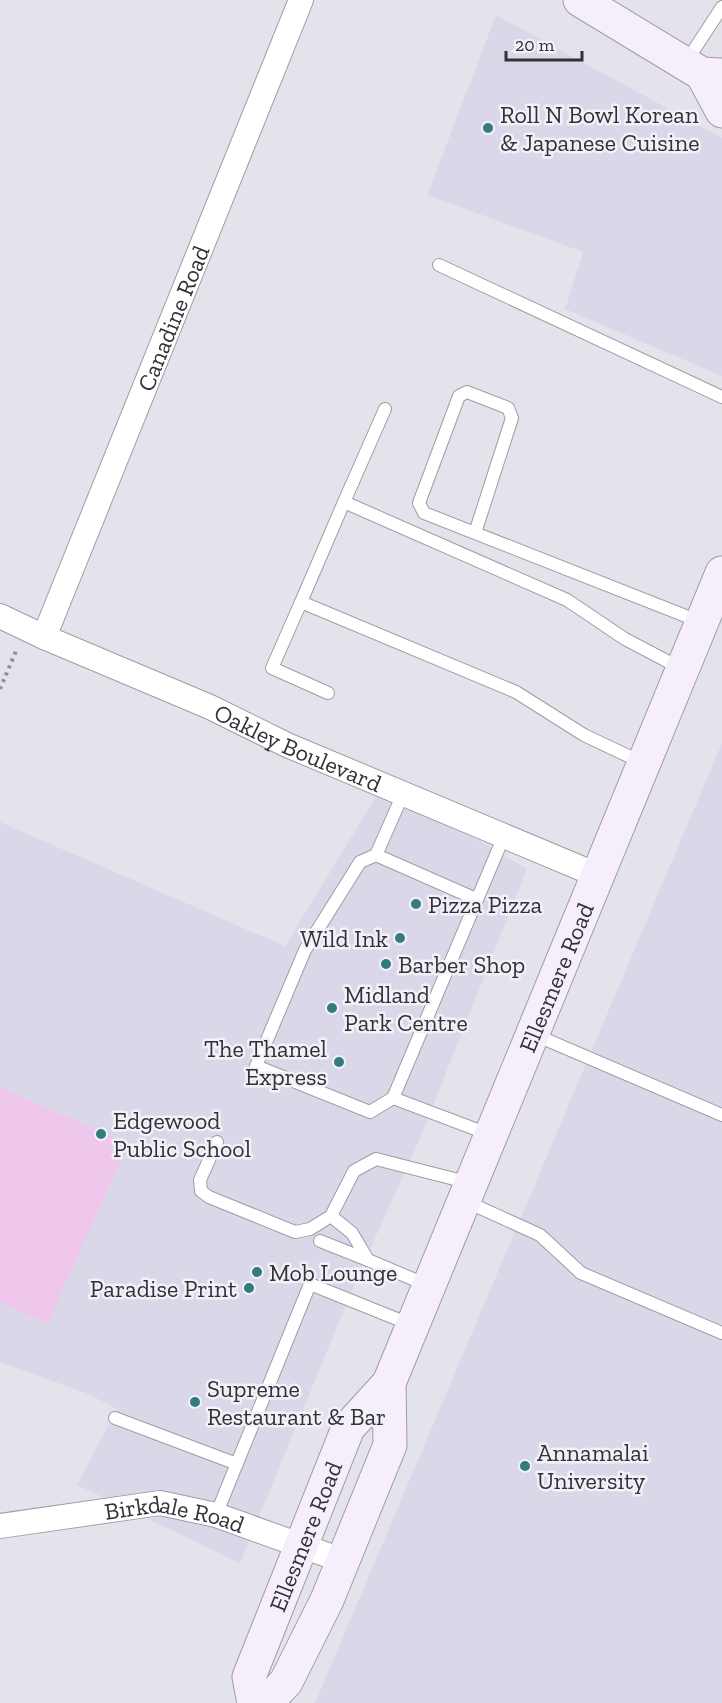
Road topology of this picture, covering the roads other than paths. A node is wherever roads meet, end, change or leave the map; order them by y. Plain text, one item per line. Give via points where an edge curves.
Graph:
1 (302, 0) edge
2 (580, 0) edge
3 (722, 8) edge
4 (703, 71) edge
5 (722, 111) edge
6 (439, 265) dead end
7 (722, 397) edge
8 (385, 409) dead end
9 (344, 502) junction
10 (475, 533) junction
11 (722, 573) edge
12 (301, 602) junction
13 (0, 616) edge
14 (702, 622) junction
15 (44, 637) junction
16 (683, 669) junction
17 (328, 693) dead end
18 (644, 763) junction
19 (403, 794) junction
20 (504, 836) junction
21 (376, 855) junction
22 (597, 875) junction
23 (477, 898) junction
24 (532, 1034) junction
25 (393, 1098) junction
26 (722, 1114) edge
27 (492, 1136) junction
28 (217, 1142) dead end
29 (468, 1192) junction
30 (331, 1216) junction
31 (320, 1241) dead end
32 (368, 1260) junction
33 (429, 1286) junction
34 (413, 1326) junction
35 (722, 1333) edge
36 (389, 1383) junction
37 (115, 1418) dead end
38 (237, 1464) junction
39 (216, 1515) junction
40 (0, 1526) edge
41 (301, 1544) junction
42 (344, 1561) junction
43 (254, 1703) edge
44 (266, 1703) edge

1 - 15 street, Canadine Road
2 - 4 main road
3 - 4 lane
4 - 5 main road
6 - 7 lane
8 - 9 lane
9 - 12 lane
9 - 16 lane via 567,600 625,639
10 - 10 lane via 424,513 419,503 459,396 467,393 508,408 512,418
10 - 14 lane
11 - 14 main road, Ellesmere Road
12 - 17 lane via 272,668
12 - 18 lane via 516,692 584,735
13 - 15 street, Oakley Boulevard
14 - 16 main road, Ellesmere Road
15 - 19 street, Oakley Boulevard via 210,706 287,745
16 - 18 main road, Ellesmere Road
18 - 22 main road, Ellesmere Road
19 - 20 street, Oakley Boulevard
19 - 21 lane
20 - 22 street, Oakley Boulevard
20 - 23 lane
21 - 23 lane
21 - 25 lane via 360,862 305,950 256,1066 370,1112
22 - 24 main road, Ellesmere Road
23 - 25 lane
24 - 26 lane
24 - 27 main road, Ellesmere Road
25 - 27 lane
27 - 29 main road, Ellesmere Road
28 - 30 lane via 200,1180 201,1191 209,1197 295,1232 310,1229
29 - 30 lane via 376,1160 354,1171
29 - 33 main road, Ellesmere Road
29 - 35 lane via 540,1235 581,1273
30 - 32 lane via 352,1233
31 - 32 lane
32 - 33 lane
33 - 34 main road, Ellesmere Road
34 - 36 main road, Ellesmere Road
34 - 38 lane via 310,1284
36 - 41 main road, Ellesmere Road via 348,1428
36 - 42 main road, Ellesmere Road via 390,1445
37 - 38 lane
38 - 39 lane
39 - 40 street, Birkdale Road via 160,1503
39 - 41 street, Birkdale Road
41 - 42 street, Birkdale Road
41 - 43 main road, Ellesmere Road via 249,1677
42 - 44 main road, Ellesmere Road via 286,1682

